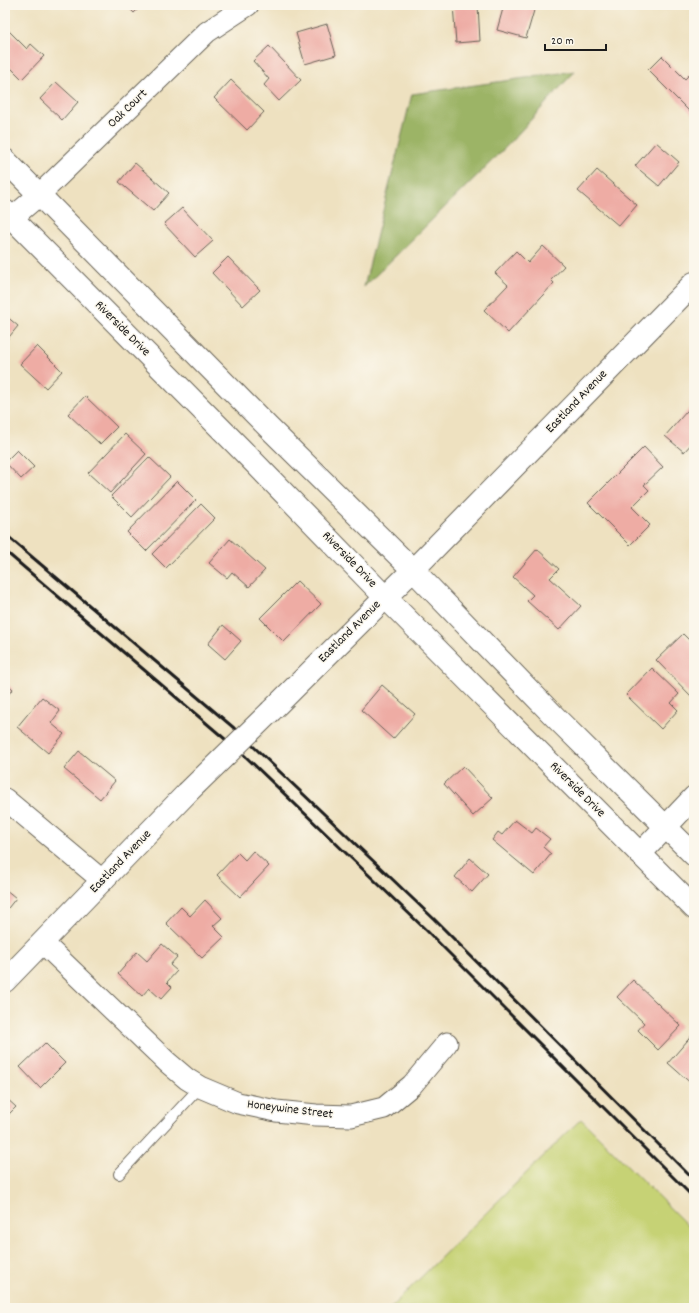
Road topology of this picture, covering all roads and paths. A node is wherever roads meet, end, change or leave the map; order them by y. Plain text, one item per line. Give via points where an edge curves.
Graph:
1 (248, 5) edge
2 (5, 160) edge
3 (39, 195) junction
4 (8, 214) edge
5 (694, 283) edge
6 (413, 570) junction
7 (385, 597) junction
8 (694, 798) edge
9 (5, 799) edge
10 (666, 827) junction
11 (640, 854) junction
12 (694, 855) edge
13 (103, 881) junction
14 (694, 908) edge
15 (43, 943) junction
16 (5, 981) edge
17 (447, 1043) dead end
18 (200, 1087) junction
19 (119, 1174) dead end

1 - 3 street, Oak Court via 207,32
2 - 3 street
3 - 4 street, Oak Court
3 - 6 street
4 - 7 street, Riverside Drive
5 - 6 street, Eastland Avenue
6 - 7 street, Eastland Avenue
6 - 10 street
7 - 11 street, Riverside Drive
7 - 13 street, Eastland Avenue, bridge via 187,793
8 - 10 street
9 - 13 street
10 - 11 street
10 - 12 street
11 - 14 street, Riverside Drive
13 - 15 street, Eastland Avenue
15 - 16 street, Eastland Avenue
15 - 18 street, Honeywine Street via 167,1062
17 - 18 street, Honeywine Street via 412,1086 384,1108 351,1116 276,1111 238,1103
18 - 19 lane

